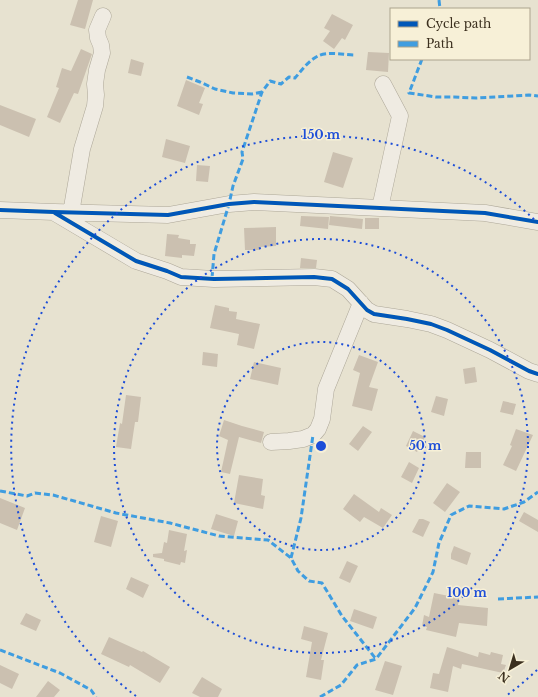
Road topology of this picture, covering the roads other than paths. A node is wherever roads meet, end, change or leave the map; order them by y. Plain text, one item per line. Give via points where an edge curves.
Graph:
1 (102, 16) dead end
2 (383, 84) dead end
3 (380, 208) junction
4 (0, 210) edge
5 (54, 212) junction
6 (71, 213) junction
7 (538, 222) edge
8 (361, 303) junction
9 (538, 374) edge
10 (271, 442) dead end

1 - 6 street via 97,30 102,53 95,84 95,106 82,149
2 - 3 street via 400,116
3 - 6 street via 254,202 168,215
3 - 7 street via 485,214
4 - 5 street
5 - 6 street
5 - 8 street via 136,261 181,277 332,279 348,289
8 - 9 street via 366,310 374,314 425,322 447,330
8 - 10 street via 326,389 318,429 313,435 303,439

